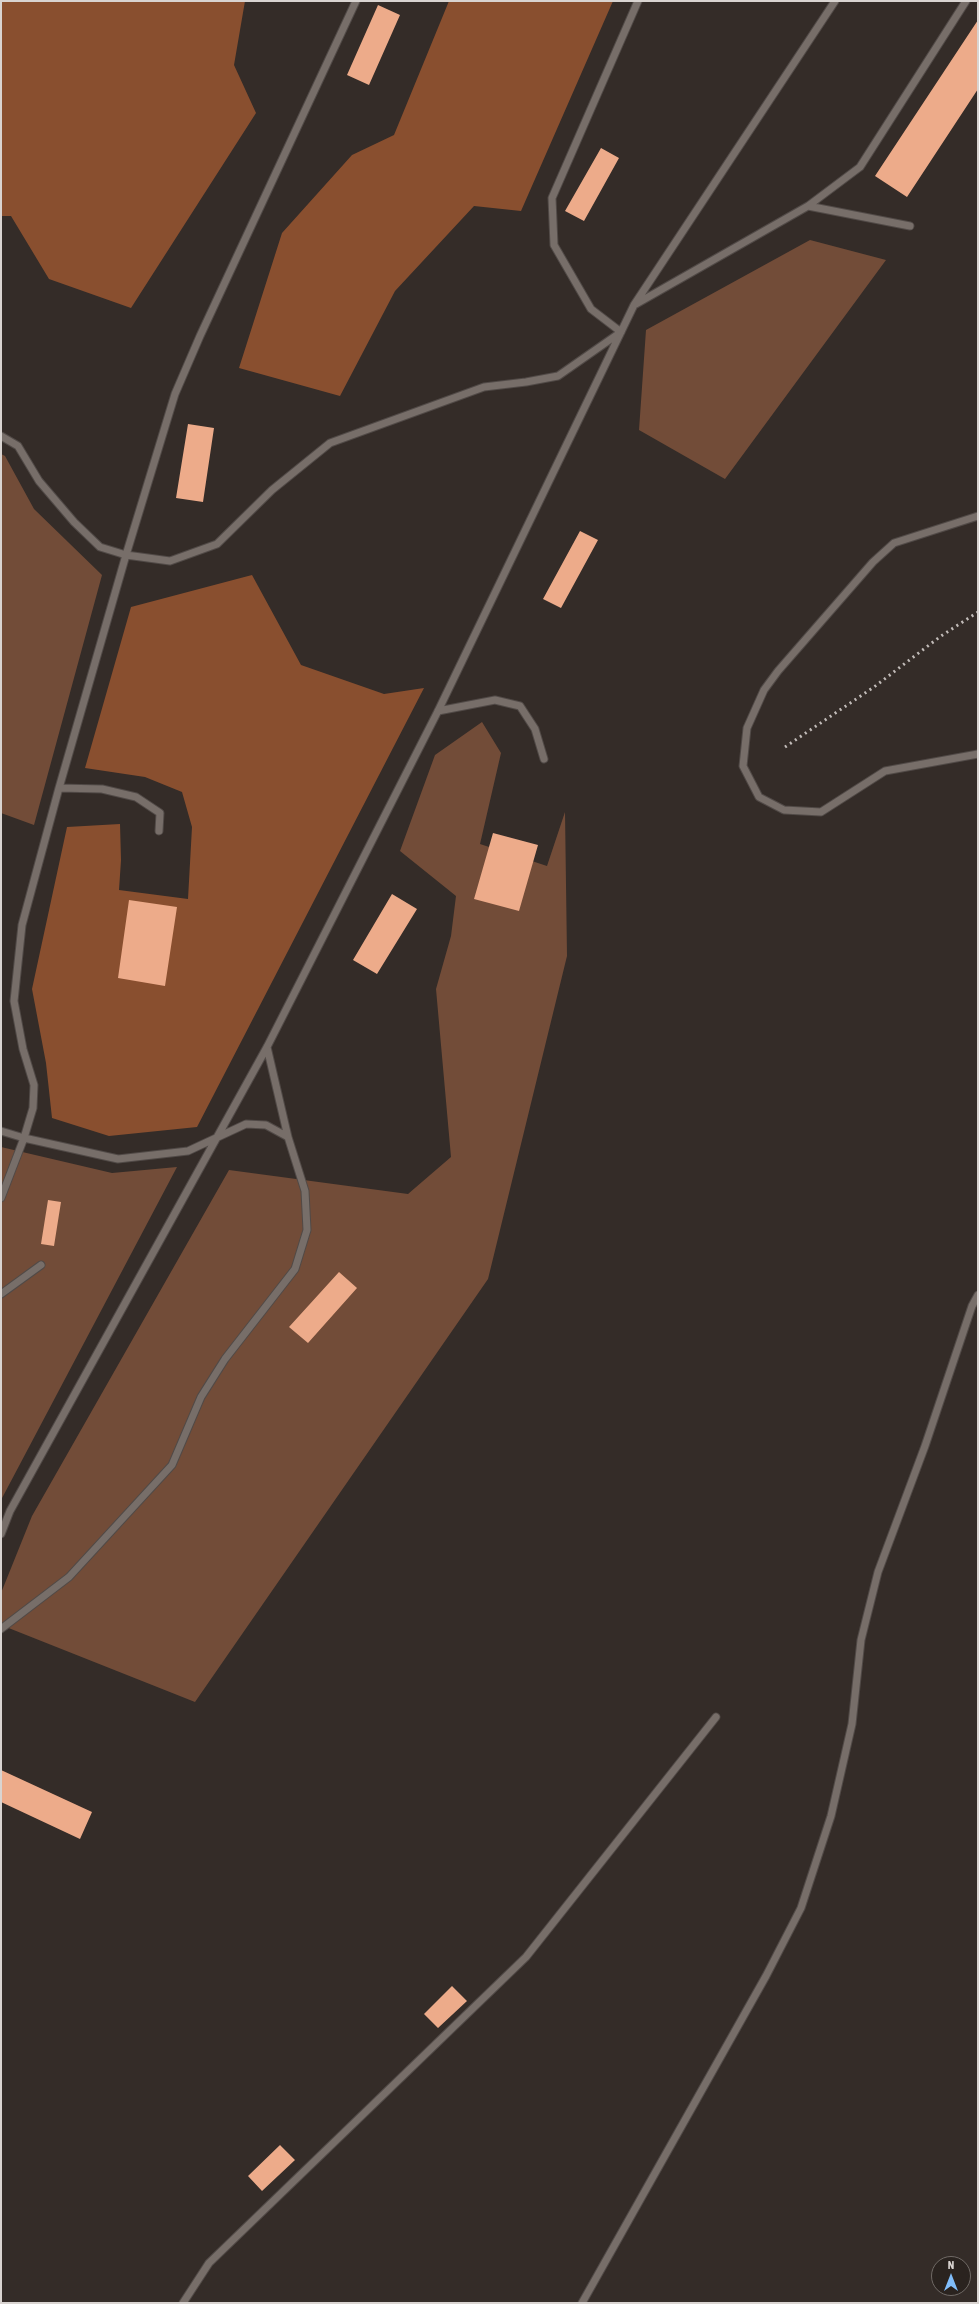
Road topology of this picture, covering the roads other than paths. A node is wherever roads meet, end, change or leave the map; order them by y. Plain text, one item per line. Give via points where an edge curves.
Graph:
1 (356, 1) edge
2 (638, 1) edge
3 (835, 1) edge
4 (966, 1) edge
5 (808, 206) junction
6 (910, 226) dead end
7 (634, 305) junction
8 (622, 332) junction
9 (1, 436) edge
10 (978, 516) edge
11 (126, 555) junction
12 (438, 711) junction
13 (978, 754) edge
14 (544, 759) dead end
15 (58, 788) junction
16 (160, 831) dead end
17 (267, 1047) junction
18 (1, 1131) edge
19 (288, 1137) junction
20 (24, 1138) junction
21 (217, 1139) junction
22 (1, 1198) edge
23 (41, 1265) dead end
24 (1, 1294) edge
25 (978, 1295) edge
26 (1, 1534) edge
27 (1, 1629) edge
28 (716, 1717) dead end
29 (183, 2303) edge
30 (582, 2303) edge

1 - 11 lane via 175,394
2 - 8 lane via 552,198 554,245 591,309
3 - 7 lane
4 - 5 lane via 860,168
5 - 6 lane
5 - 7 lane
7 - 8 lane
8 - 11 lane via 558,376 484,387 330,442 272,490 217,544 170,561
8 - 12 lane
9 - 11 lane via 18,446 39,481 74,522 100,547
10 - 13 lane via 894,543 873,562 764,690 747,728 743,766 759,797 784,810 821,812 885,771
11 - 15 lane
12 - 14 lane via 495,700 520,706 535,729
12 - 17 lane
15 - 16 lane via 102,789 136,797 160,813
15 - 20 lane via 22,925 14,1001 23,1049 34,1085 33,1108
17 - 19 lane
17 - 21 lane
18 - 20 lane
19 - 21 lane via 266,1125 246,1124
19 - 27 lane via 305,1191 307,1230 295,1269 225,1359 201,1397 172,1465 69,1577
20 - 21 lane via 118,1159 188,1151
20 - 22 lane
21 - 26 lane via 10,1511
23 - 24 lane
25 - 30 lane via 878,1572 861,1640 852,1724 831,1816 801,1908 766,1976
28 - 29 lane via 526,1958 209,2263

